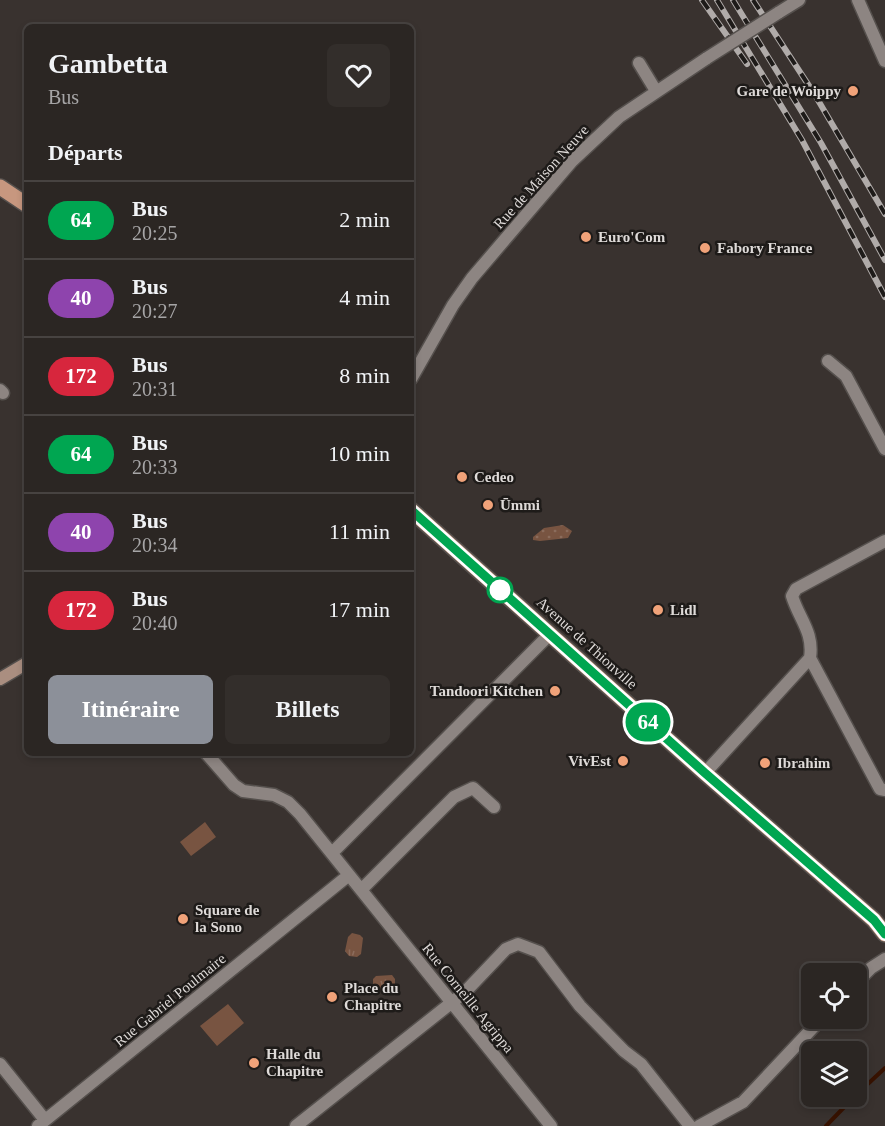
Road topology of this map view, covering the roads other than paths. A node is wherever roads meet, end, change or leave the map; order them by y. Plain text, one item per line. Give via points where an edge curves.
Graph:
1 (799, 0) edge
2 (858, 0) edge
3 (885, 60) edge
4 (639, 63) dead end
5 (656, 91) junction
6 (0, 177) edge
7 (0, 187) edge
8 (23, 202) edge
9 (828, 361) dead end
10 (414, 375) edge
11 (885, 449) edge
12 (414, 513) edge
13 (885, 542) edge
14 (550, 634) junction
15 (810, 658) junction
16 (24, 665) edge
17 (0, 679) edge
18 (209, 756) edge
19 (705, 773) junction
20 (885, 790) edge
21 (494, 807) dead end
22 (332, 854) junction
23 (349, 875) junction
24 (361, 890) junction
25 (880, 922) edge
26 (885, 934) edge
27 (885, 959) edge
28 (867, 972) edge
29 (450, 1002) junction
30 (812, 1029) edge
31 (0, 1064) edge
32 (41, 1123) edge
33 (296, 1126) edge
34 (551, 1126) edge
35 (690, 1126) edge
36 (699, 1126) edge

1 - 5 street, Rue de Maison Neuve, bridge
2 - 3 street
4 - 5 street
5 - 10 street, Rue de Maison Neuve via 619,117 572,160 453,305
6 - 8 main road
7 - 8 main road
9 - 11 street via 846,376
12 - 14 main road, Avenue de Thionville
13 - 15 street via 796,589 792,596 810,635
14 - 19 main road, Avenue de Thionville
14 - 22 street
15 - 19 street
15 - 20 street via 880,789
16 - 17 street
18 - 22 street, Rue Corneille Agrippa via 243,791 274,795 288,802
19 - 25 main road, Avenue de Thionville
21 - 24 street via 473,788 454,797
22 - 23 street, Rue Corneille Agrippa
23 - 24 street, Rue Corneille Agrippa
23 - 32 street, Rue Gabriel Poulmaire
24 - 29 street, Rue Corneille Agrippa
25 - 26 main road, Avenue de Thionville
27 - 28 street
29 - 33 street
29 - 34 street, Rue Corneille Agrippa
29 - 35 street via 465,992 506,949 519,944 539,952 580,1006 641,1064
30 - 36 street via 743,1102
31 - 32 street

